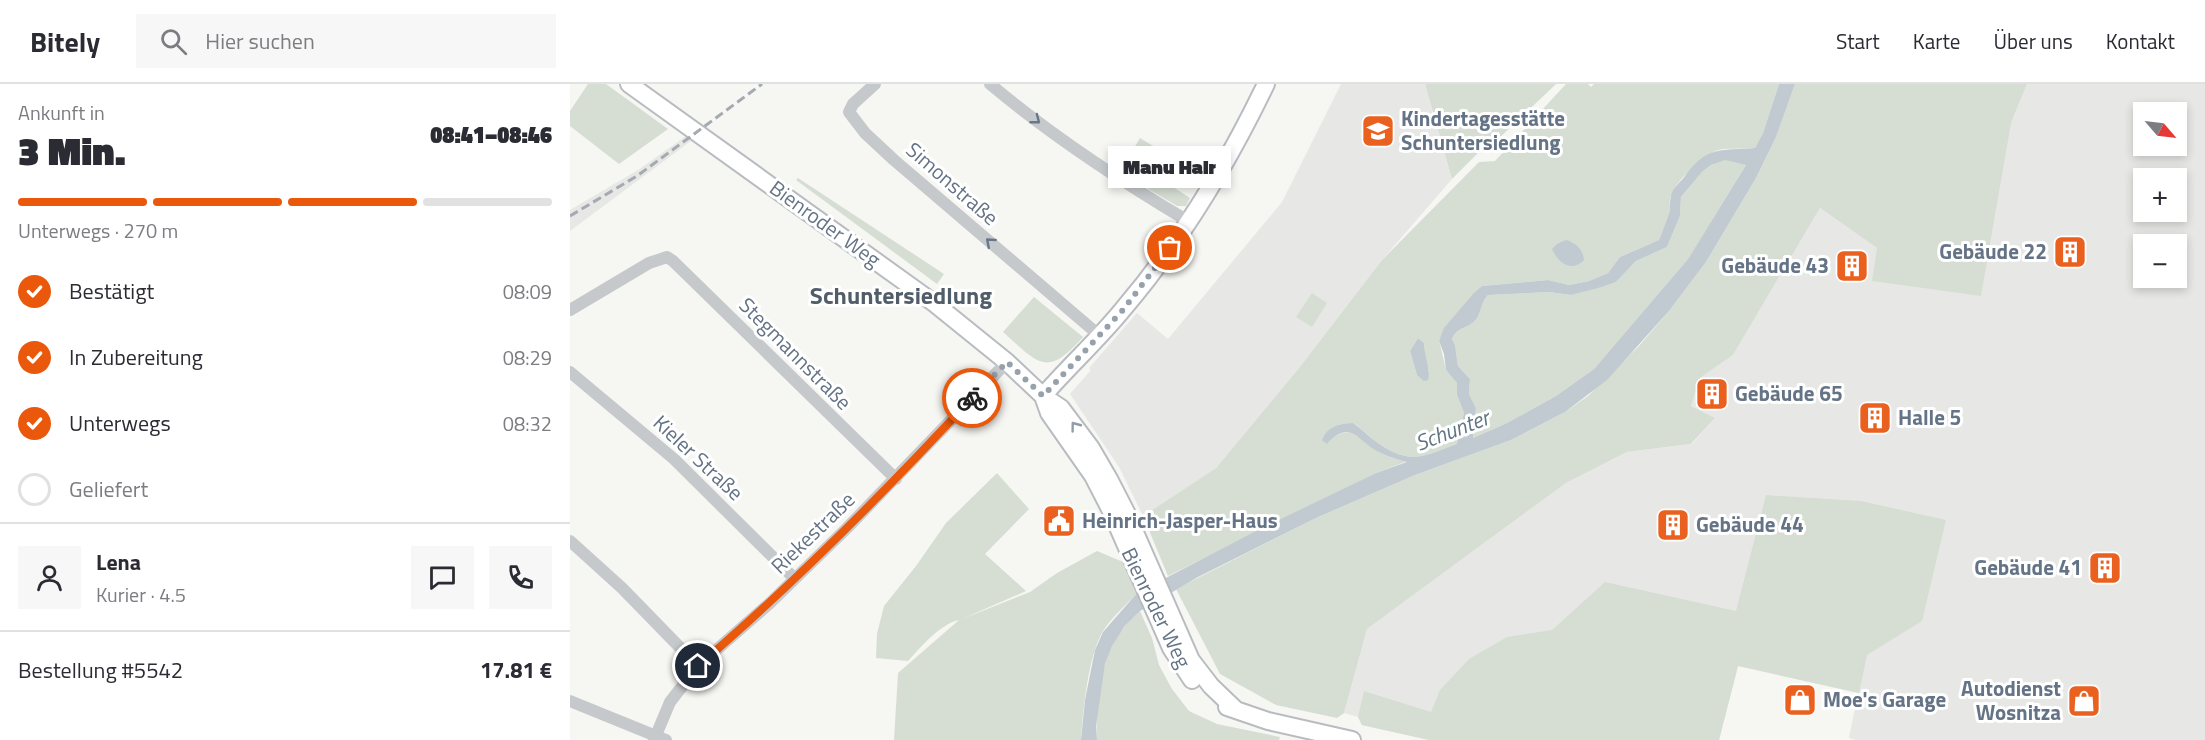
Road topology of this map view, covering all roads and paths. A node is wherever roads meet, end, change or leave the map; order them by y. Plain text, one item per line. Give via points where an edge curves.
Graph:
1 (629, 84) edge
2 (875, 84) edge
3 (990, 84) edge
4 (1265, 84) edge
5 (1188, 221) junction
6 (570, 310) edge
7 (1100, 336) junction
8 (1007, 362) junction
9 (570, 372) edge
10 (1043, 396) junction
11 (896, 479) junction
12 (570, 541) edge
13 (794, 579) junction
14 (698, 666) junction
15 (570, 701) edge
16 (1325, 737) edge
17 (658, 739) edge
18 (1352, 740) edge

1 - 8 main road, Bienroder Weg via 875,260
7 -> 2 street, Simonstraße via 865,133 849,112
3 -> 5 street via 1113,176
4 - 5 main road via 1232,151
5 - 7 main road via 1140,290
6 - 11 street, Stegmannstraße via 649,263 667,257 684,269
7 - 10 main road
8 - 10 main road, Bienroder Weg
8 - 11 street, Riekestraße
9 - 13 street, Kieler Straße via 674,459
10 - 16 main road, Bienroder Weg via 1061,408 1091,448 1122,504 1140,561 1169,625 1201,674 1236,710
11 - 13 street, Riekestraße
12 - 14 street
13 - 14 street, Riekestraße
14 - 17 street, Riekestraße via 662,717
15 - 17 street
16 - 18 main road, Bienroder Weg

